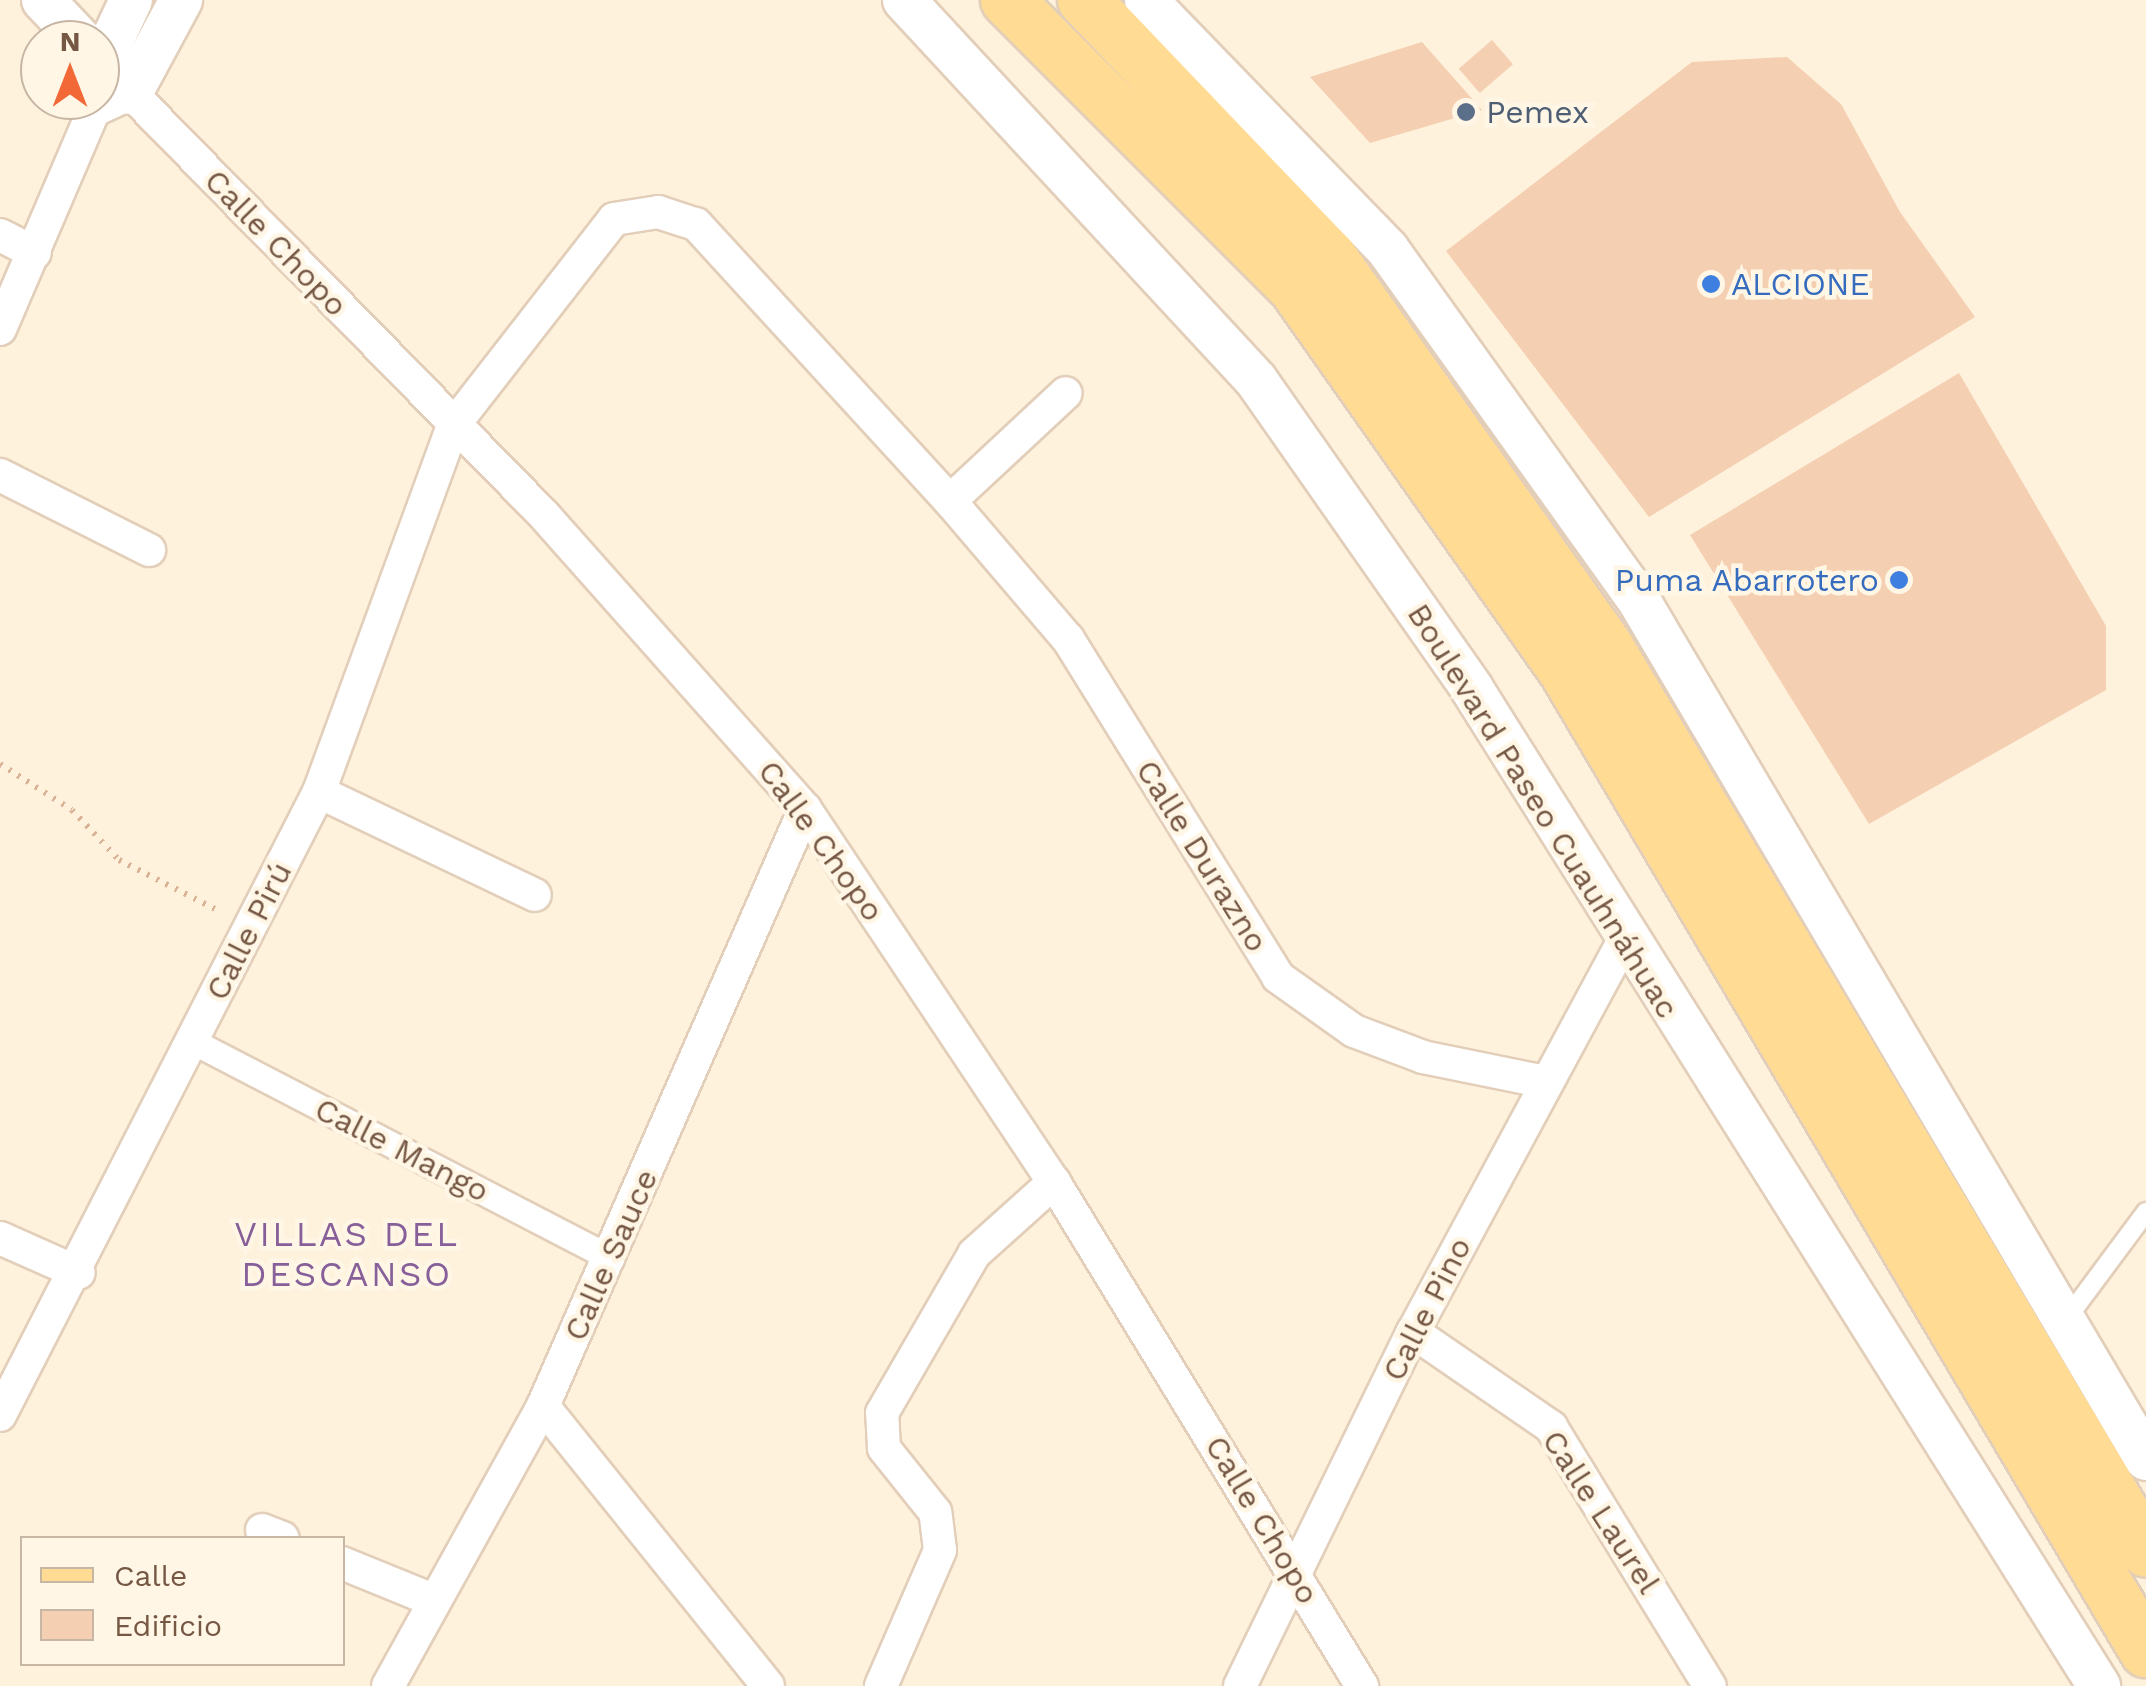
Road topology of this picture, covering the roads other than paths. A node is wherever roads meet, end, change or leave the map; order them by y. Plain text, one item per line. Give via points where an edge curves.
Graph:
1 (42, 0) edge
2 (131, 0) edge
3 (181, 0) edge
4 (904, 0) edge
5 (1007, 0) edge
6 (1084, 0) edge
7 (1146, 0) edge
8 (57, 20) edge
9 (120, 29) edge
10 (120, 59) edge
11 (120, 97) edge
12 (85, 120) edge
13 (0, 235) edge
14 (35, 252) junction
15 (0, 329) edge
16 (1066, 393) dead end
17 (453, 426) junction
18 (0, 475) edge
19 (950, 501) junction
20 (150, 550) dead end
21 (318, 792) junction
22 (806, 809) junction
23 (535, 896) dead end
24 (1625, 938) junction
25 (194, 1042) junction
26 (1546, 1082) junction
27 (1054, 1182) junction
28 (2146, 1212) edge
29 (0, 1238) edge
30 (611, 1258) junction
31 (78, 1273) junction
32 (2065, 1322) junction
33 (1413, 1332) junction
34 (543, 1406) junction
35 (0, 1415) edge
36 (2146, 1460) edge
37 (2146, 1551) edge
38 (345, 1564) edge
39 (1294, 1572) junction
40 (430, 1600) junction
41 (2146, 1651) edge
42 (388, 1686) edge
43 (768, 1686) edge
44 (881, 1686) edge
45 (1240, 1686) edge
46 (1362, 1686) edge
47 (1710, 1686) edge
48 (2099, 1686) edge

1 - 8 street, Calle Chopo
2 - 9 street
3 - 10 street
4 - 24 street, Boulevard Paseo Cuauhnáhuac via 1256,380 1472,689
5 - 41 main road via 1295,288 1567,674
6 - 37 main road via 1330,257 1607,648
7 - 32 street via 1388,250 1641,604
11 - 17 street, Calle Chopo
12 - 14 street
13 - 14 street
14 - 15 street
16 - 19 street
17 - 19 street, Calle Durazno via 614,220 658,212 696,224
17 - 21 street, Calle Pirú
17 - 22 street, Calle Chopo via 544,514
18 - 20 street
19 - 26 street, Calle Durazno via 1068,639 1278,977 1354,1031 1423,1057
21 - 23 street
21 - 25 street, Calle Pirú
22 - 27 street, Calle Chopo
22 - 30 street, Calle Sauce
24 - 26 street, Calle Pino
24 - 48 street, Boulevard Paseo Cuauhnáhuac
25 - 30 street, Calle Mango
25 - 31 street, Calle Pirú
26 - 33 street, Calle Pino
27 - 39 street, Calle Chopo
27 - 44 street via 974,1254 882,1413 884,1448 935,1512 940,1550
28 - 32 lane
29 - 31 street
30 - 34 street, Calle Sauce
31 - 35 street, Calle Pirú
32 - 36 street
33 - 39 street, Calle Pino
33 - 47 street, Calle Laurel via 1551,1426
34 - 40 street, Calle Sauce
34 - 43 street
38 - 40 street
39 - 45 street, Calle Pino
39 - 46 street, Calle Chopo
40 - 42 street, Calle Sauce

